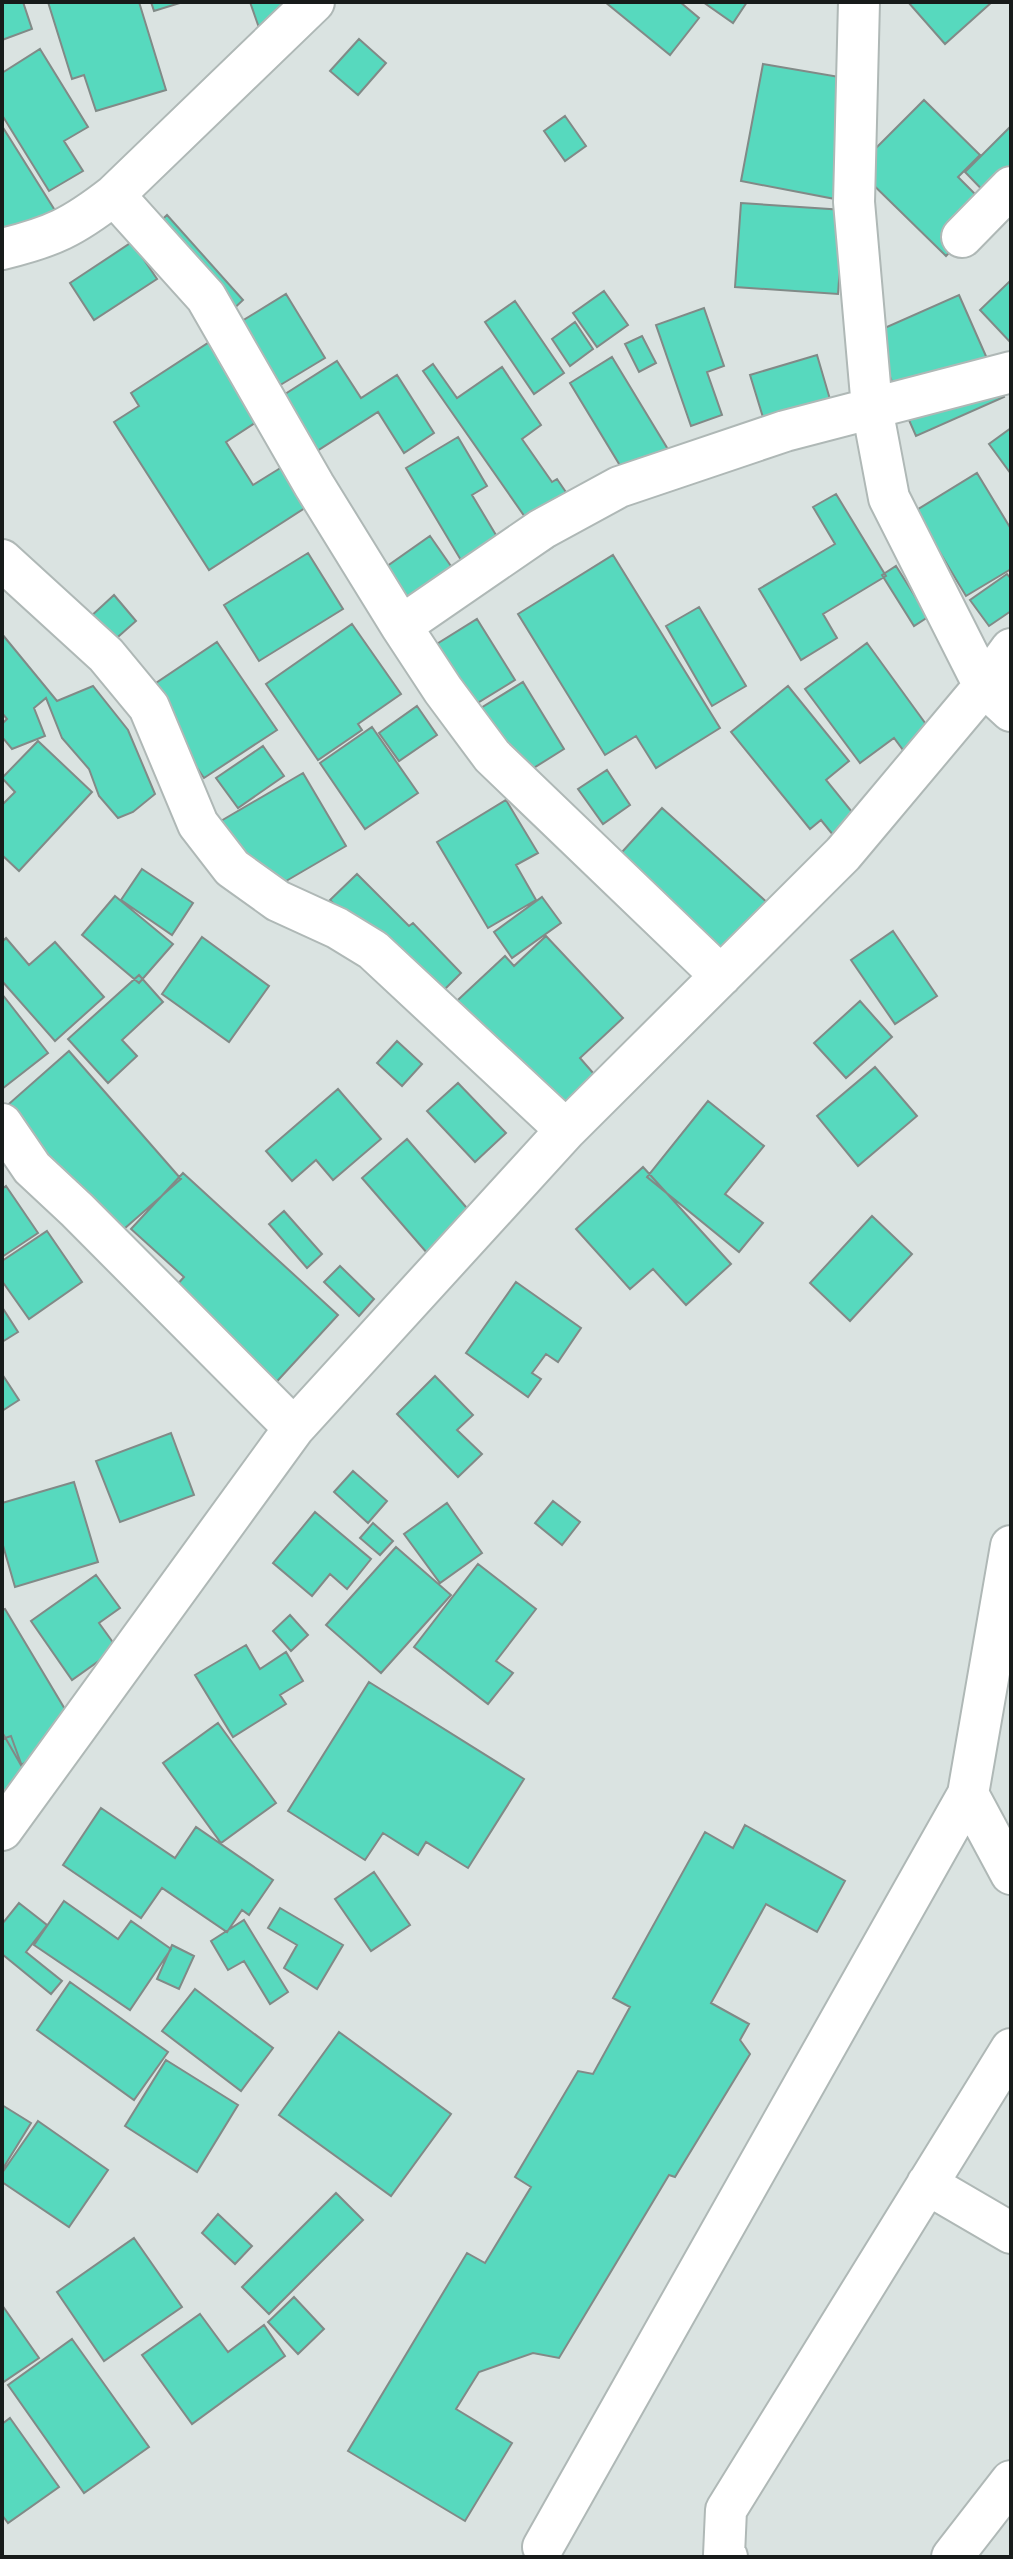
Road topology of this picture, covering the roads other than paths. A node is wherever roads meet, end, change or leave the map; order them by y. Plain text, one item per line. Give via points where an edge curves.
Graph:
1 (314, 2) edge
2 (859, 2) edge
3 (1011, 187) edge
4 (114, 195) junction
5 (962, 237) dead end
6 (2, 249) edge
7 (1011, 372) edge
8 (872, 408) junction
9 (2, 560) edge
10 (401, 626) junction
11 (1011, 649) edge
12 (998, 699) edge
13 (721, 976) junction
14 (2, 1124) edge
15 (566, 1130) junction
16 (294, 1428) junction
17 (1011, 1546) edge
18 (968, 1794) junction
19 (2, 1830) edge
20 (1011, 1874) edge
21 (1011, 2049) edge
22 (927, 2184) junction
23 (1011, 2233) edge
24 (1011, 2481) edge
25 (543, 2547) dead end
26 (727, 2557) edge
27 (952, 2557) edge

1 - 4 street
2 - 8 street via 854,202
3 - 5 street
4 - 6 street via 44,239
4 - 10 street via 206,297
7 - 8 street
8 - 10 street via 619,487 542,529
8 - 12 street via 889,498
9 - 15 street via 106,655 149,707 198,824 232,868 278,901 373,950
10 - 13 street via 492,756
11 - 12 street
12 - 13 street
13 - 15 street
14 - 16 street via 32,1168
15 - 16 street
16 - 19 street
17 - 18 street
18 - 20 street
18 - 25 street
21 - 22 street
22 - 23 street
22 - 26 street via 726,2510
24 - 27 street

